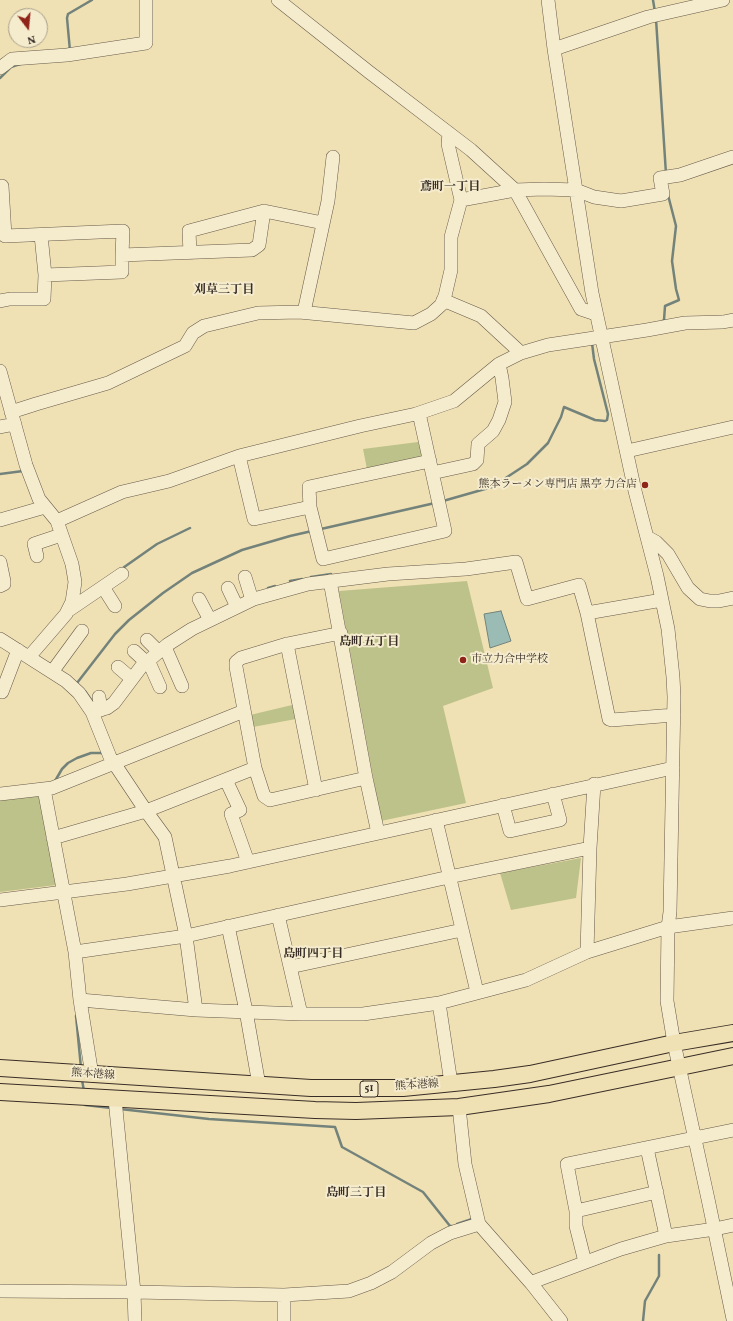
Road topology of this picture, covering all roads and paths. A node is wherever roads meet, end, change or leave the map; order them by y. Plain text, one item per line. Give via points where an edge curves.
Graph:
1 (146, 0) edge
2 (278, 0) edge
3 (548, 0) edge
4 (723, 0) edge
5 (554, 50) junction
6 (0, 68) edge
7 (449, 133) junction
8 (333, 157) dead end
9 (733, 157) edge
10 (2, 186) dead end
11 (515, 190) junction
12 (576, 190) junction
13 (461, 200) junction
14 (264, 211) junction
15 (323, 223) junction
16 (41, 235) junction
17 (190, 253) junction
18 (122, 255) junction
19 (45, 275) junction
20 (443, 300) junction
21 (0, 301) edge
22 (304, 312) junction
23 (596, 314) junction
24 (733, 320) edge
25 (601, 337) junction
26 (521, 353) junction
27 (498, 364) junction
28 (0, 371) edge
29 (419, 413) junction
30 (13, 418) junction
31 (733, 427) edge
32 (0, 428) edge
33 (627, 451) junction
34 (239, 456) junction
35 (431, 467) junction
36 (310, 507) junction
37 (45, 508) junction
38 (0, 520) edge
39 (57, 522) junction
40 (61, 535) junction
41 (647, 537) junction
42 (37, 556) dead end
43 (0, 562) edge
44 (122, 574) dead end
45 (245, 578) dead end
46 (330, 581) junction
47 (0, 586) edge
48 (103, 587) junction
49 (228, 588) dead end
50 (733, 598) edge
51 (199, 599) dead end
52 (252, 600) junction
53 (662, 600) junction
54 (115, 606) dead end
55 (237, 607) junction
56 (69, 610) junction
57 (587, 612) junction
58 (210, 620) junction
59 (82, 631) dead end
60 (341, 633) junction
61 (0, 639) edge
62 (147, 640) dead end
63 (287, 644) junction
64 (161, 649) junction
65 (18, 650) junction
66 (134, 651) dead end
67 (29, 657) junction
68 (147, 661) junction
69 (118, 667) dead end
70 (52, 672) junction
71 (132, 679) junction
72 (182, 686) dead end
73 (160, 687) dead end
74 (2, 692) dead end
75 (99, 697) dead end
76 (97, 711) junction
77 (244, 711) junction
78 (674, 715) junction
79 (114, 764) junction
80 (255, 768) junction
81 (673, 768) junction
82 (366, 778) junction
83 (226, 780) junction
84 (594, 784) junction
85 (44, 789) junction
86 (316, 790) junction
87 (0, 794) edge
88 (553, 794) junction
89 (503, 806) junction
90 (146, 811) junction
91 (436, 820) junction
92 (378, 833) junction
93 (53, 838) junction
94 (590, 848) junction
95 (248, 862) junction
96 (174, 876) junction
97 (450, 877) junction
98 (63, 893) junction
99 (0, 900) edge
100 (278, 915) junction
101 (733, 918) edge
102 (228, 926) junction
103 (668, 927) junction
104 (462, 930) junction
105 (186, 936) junction
106 (75, 952) junction
107 (588, 952) junction
108 (290, 967) junction
109 (477, 992) junction
110 (80, 1000) junction
111 (439, 1003) junction
112 (196, 1010) junction
113 (246, 1011) junction
114 (301, 1014) junction
115 (733, 1033) edge
116 (674, 1043) junction
117 (733, 1056) edge
118 (680, 1067) junction
119 (0, 1068) edge
120 (92, 1075) junction
121 (451, 1083) junction
122 (259, 1084) junction
123 (0, 1092) edge
124 (115, 1099) junction
125 (459, 1107) junction
126 (733, 1130) edge
127 (695, 1138) junction
128 (647, 1148) junction
129 (657, 1192) junction
130 (576, 1211) junction
131 (480, 1224) junction
132 (733, 1225) edge
133 (714, 1229) junction
134 (666, 1236) junction
135 (585, 1262) junction
136 (531, 1284) junction
137 (0, 1291) edge
138 (134, 1292) junction
139 (284, 1295) junction
140 (733, 1319) edge
141 (136, 1321) edge
142 (284, 1321) edge
143 (561, 1321) edge

1 - 6 street via 146,43 67,55 12,59
2 - 7 street
3 - 5 street
4 - 5 street via 648,17
5 - 12 street
7 - 11 street
7 - 13 street via 448,144
8 - 15 street
9 - 12 street via 680,175 660,178 663,194 621,201 594,197
10 - 16 street via 5,236
11 - 12 street
11 - 13 street
11 - 23 street via 581,309
12 - 23 street
13 - 20 street via 451,238 451,270
14 - 15 street
14 - 17 street via 190,231
14 - 17 street via 259,245 252,250
15 - 22 street
16 - 18 street via 123,231
16 - 19 street
17 - 18 street
18 - 19 street via 122,272
19 - 21 street via 44,298
20 - 22 street via 432,314 414,323
20 - 26 street via 481,316
22 - 30 street via 258,313 204,326 193,333 185,346 108,383 36,404
23 - 25 street
24 - 25 street via 686,323
25 - 26 street via 548,345
25 - 33 street
26 - 27 street
27 - 29 street via 455,401
27 - 35 street via 505,402 493,431 478,444 477,460 473,464
28 - 30 street
29 - 34 street
29 - 35 street
30 - 32 street
30 - 37 street via 34,487
31 - 33 street
33 - 41 street
34 - 36 street via 254,519
34 - 39 street via 168,481 122,492
35 - 36 street via 309,487
35 - 36 street via 445,531 323,559
37 - 38 street
37 - 39 street
39 - 40 street
40 - 42 street via 34,544
40 - 56 street via 72,564 75,582
41 - 50 street via 668,554 688,588 700,599 719,601
41 - 53 street
43 - 47 street via 4,584
44 - 48 street
45 - 52 street
46 - 52 street via 308,584
46 - 57 street via 516,562 527,599 579,585
46 - 60 street
48 - 54 street
48 - 56 street
49 - 55 street
51 - 58 street
52 - 55 street
53 - 57 street
53 - 78 street via 672,662
55 - 58 street
56 - 67 street
57 - 78 street via 609,719
58 - 64 street
59 - 70 street
60 - 63 street
60 - 82 street
61 - 65 street
62 - 64 street
63 - 77 street via 241,658 236,662
63 - 86 street
64 - 68 street
64 - 72 street
65 - 67 street
65 - 74 street
66 - 68 street
67 - 70 street
68 - 71 street
68 - 73 street
69 - 71 street
70 - 76 street via 79,692
71 - 76 street via 114,703
75 - 76 street
76 - 79 street
77 - 79 street
77 - 80 street
78 - 81 street
79 - 85 street
79 - 90 street
80 - 83 street
80 - 86 street via 264,796 270,800
81 - 84 street
81 - 103 street
82 - 86 street
82 - 92 street
83 - 90 street
83 - 95 street via 240,810 231,814
84 - 88 street
84 - 94 street
85 - 87 street
85 - 93 street
88 - 89 street
88 - 89 street via 560,820 510,830
89 - 91 street
90 - 93 street
90 - 96 street via 165,837
91 - 92 street
91 - 97 street
92 - 95 street
93 - 98 street
94 - 97 street
94 - 107 street
95 - 96 street
96 - 98 street
96 - 105 street
97 - 100 street
97 - 104 street
98 - 99 street
98 - 106 street
100 - 102 street
100 - 108 street
101 - 103 street
102 - 105 street
102 - 113 street
103 - 107 street
103 - 116 street via 666,1001
104 - 108 street
104 - 109 street
105 - 106 street
105 - 112 street
106 - 110 street
107 - 109 street via 526,980
108 - 114 street
109 - 111 street
110 - 112 street
110 - 120 street
111 - 114 street via 363,1014
111 - 121 street
112 - 113 street
113 - 114 street
113 - 122 street
115 - 116 main road, 熊本港線 / 51
116 - 118 street
116 - 121 main road, 熊本港線 / 51 via 530,1074
117 - 118 main road, 熊本港線 / 51
118 - 125 main road, 熊本港線 / 51 via 549,1094
118 - 127 street
119 - 120 main road, 熊本港線 / 51
120 - 122 main road, 熊本港線 / 51
121 - 122 main road, 熊本港線 / 51 via 357,1089
123 - 124 main road, 熊本港線 / 51
124 - 125 main road, 熊本港線 / 51 via 356,1111
124 - 138 street
125 - 131 street via 466,1164
126 - 127 street
127 - 128 street
127 - 133 street
128 - 129 street
128 - 130 street via 567,1164
129 - 130 street
129 - 134 street
130 - 135 street via 576,1226
131 - 136 street
131 - 139 street via 450,1233 392,1272 349,1291
132 - 133 street
133 - 134 street
133 - 140 street
134 - 135 street
135 - 136 street
136 - 143 street
137 - 138 street
138 - 139 street
138 - 141 street
139 - 142 street

